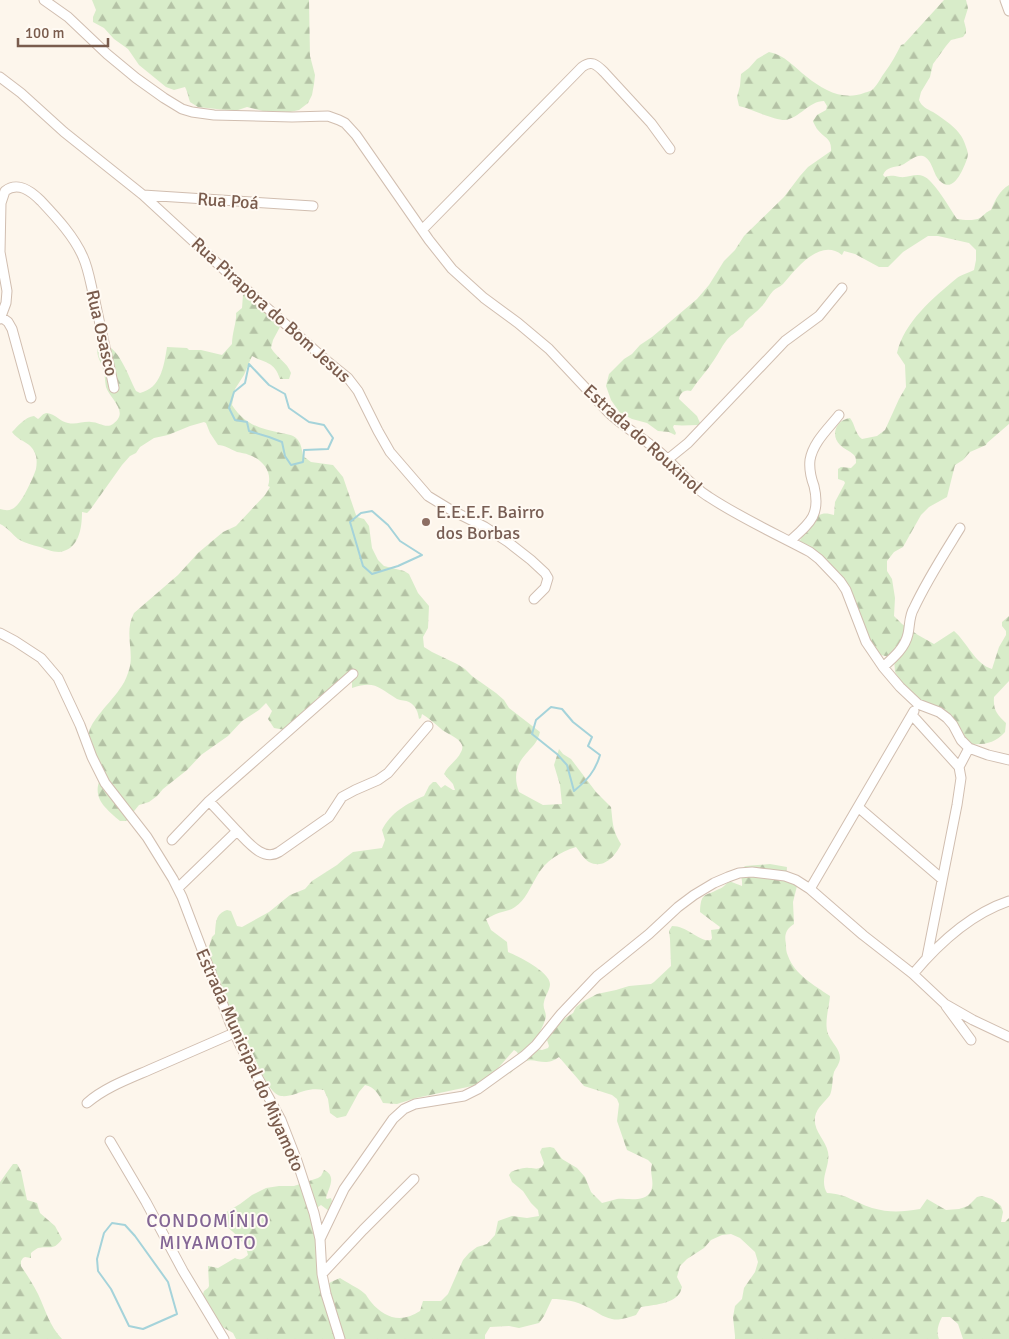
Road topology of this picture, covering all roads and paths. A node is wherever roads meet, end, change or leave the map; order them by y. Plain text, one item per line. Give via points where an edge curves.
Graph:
1 (44, 0) edge
2 (1005, 0) edge
3 (1009, 11) edge
4 (0, 77) edge
5 (670, 149) dead end
6 (143, 195) junction
7 (313, 206) dead end
8 (422, 230) junction
9 (842, 288) dead end
10 (0, 318) edge
11 (114, 388) dead end
12 (31, 398) dead end
13 (839, 415) dead end
14 (667, 460) junction
15 (960, 528) dead end
16 (790, 541) junction
17 (534, 599) dead end
18 (0, 633) edge
19 (883, 667) junction
20 (353, 674) dead end
21 (918, 704) junction
22 (912, 715) junction
23 (428, 726) dead end
24 (969, 748) junction
25 (1009, 760) edge
26 (960, 767) junction
27 (209, 801) junction
28 (858, 807) junction
29 (237, 831) junction
30 (172, 840) dead end
31 (942, 879) junction
32 (178, 888) junction
33 (810, 889) junction
34 (1009, 901) edge
35 (927, 957) junction
36 (913, 974) junction
37 (945, 1004) junction
38 (234, 1033) junction
39 (1009, 1037) edge
40 (971, 1040) dead end
41 (88, 1103) dead end
42 (110, 1141) dead end
43 (414, 1180) dead end
44 (320, 1239) junction
45 (322, 1274) junction
46 (224, 1339) edge
47 (340, 1339) edge

1 - 8 street, Estrada do Rouxinol via 68,17 136,78 182,109 214,115 328,116 345,123
2 - 3 street
4 - 6 street, Rua Pirapora do Bom Jesus
5 - 8 street via 604,72 587,63
6 - 7 street, Rua Poá
6 - 17 street, Rua Pirapora do Bom Jesus via 348,378 390,452 428,496 508,542 545,573 548,578 545,588
8 - 14 street, Estrada do Rouxinol via 470,286 549,349 619,423
9 - 14 street via 819,316 785,340 688,443
10 - 11 street, Rua Osasco via 7,291 0,252 1,203 5,192 14,187 26,189 43,203 83,257
10 - 12 street via 12,329
13 - 16 street via 814,447 810,458 817,508
14 - 16 street, Estrada do Rouxinol via 700,491
15 - 19 street via 912,610 904,644
16 - 19 street, Estrada do Rouxinol via 819,559 840,581 866,642
18 - 32 street, Estrada Municipal do Miyamoto via 41,658 58,678 105,784 147,837
19 - 21 street, Estrada do Rouxinol
20 - 27 street
21 - 22 street
21 - 24 street, Estrada do Rouxinol via 947,718
22 - 26 street
22 - 28 street
23 - 29 street via 388,773 342,797 330,817 275,855 260,852
24 - 25 street
24 - 26 street
26 - 31 street via 960,788
27 - 29 street
27 - 30 street
28 - 31 street
28 - 33 street
29 - 32 street
31 - 35 street
32 - 38 street, Estrada Municipal do Miyamoto
33 - 36 street
33 - 44 street via 785,876 752,872 728,877 694,895 597,976 536,1045 511,1066 464,1096 415,1104 393,1119 344,1189
34 - 35 street via 970,920
35 - 36 street
36 - 37 street
37 - 39 street
37 - 40 street
38 - 41 street via 104,1091
38 - 44 street, Estrada Municipal do Miyamoto via 280,1120 297,1161
42 - 46 street
43 - 45 street
44 - 45 street, Estrada Municipal do Miyamoto
45 - 47 street, Estrada Municipal do Miyamoto

